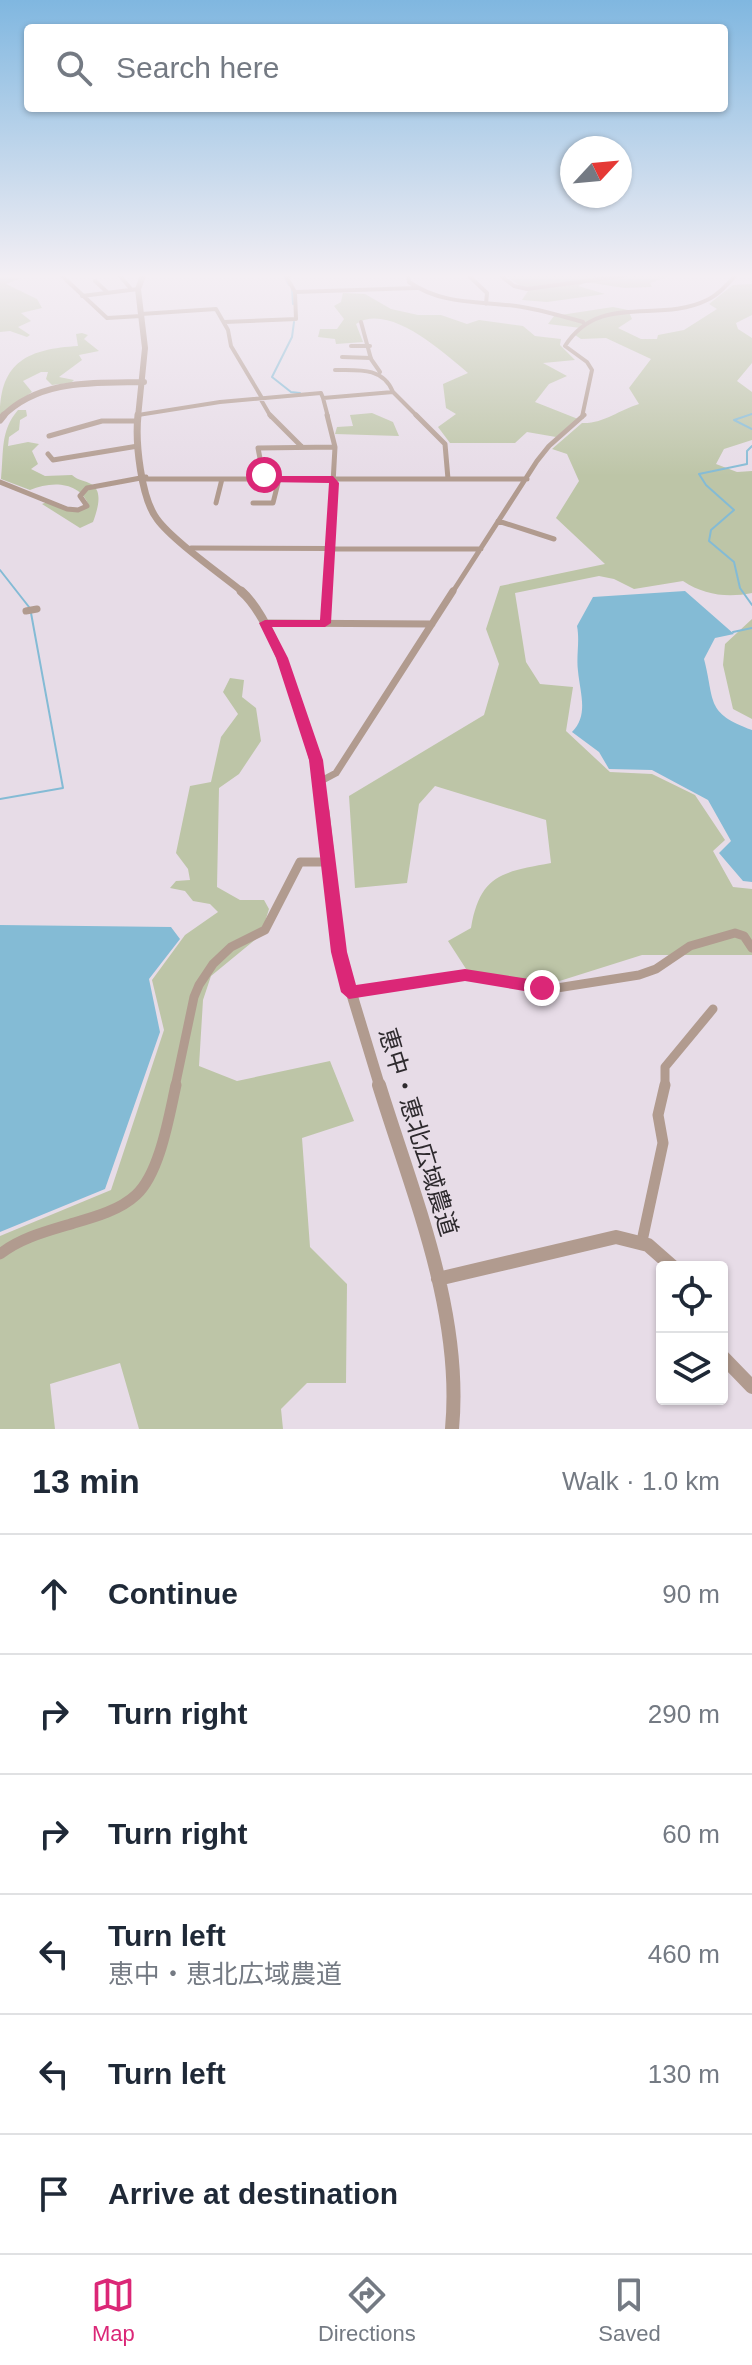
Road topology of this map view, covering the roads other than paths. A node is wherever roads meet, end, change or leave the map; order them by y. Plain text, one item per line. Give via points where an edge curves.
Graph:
1 (144, 343) edge
2 (230, 343) edge
3 (369, 343) edge
4 (567, 343) edge
5 (351, 346) dead end
6 (370, 346) junction
7 (342, 357) dead end
8 (371, 358) junction
9 (335, 370) dead end
10 (357, 371) junction
11 (380, 372) junction
12 (144, 382) junction
13 (356, 383) dead end
14 (393, 392) junction
15 (261, 398) junction
16 (323, 398) junction
17 (138, 418) junction
18 (0, 420) edge
19 (49, 436) dead end
20 (138, 446) junction
21 (335, 447) junction
22 (302, 448) junction
23 (48, 454) dead end
24 (146, 478) junction
25 (222, 479) junction
26 (264, 479) junction
27 (279, 479) junction
28 (333, 479) junction
29 (448, 479) junction
30 (527, 479) junction
31 (0, 482) edge
32 (216, 503) dead end
33 (253, 503) dead end
34 (498, 521) junction
35 (554, 539) dead end
36 (191, 548) junction
37 (329, 549) junction
38 (481, 549) junction
39 (36, 609) dead end
40 (26, 611) dead end
41 (265, 623) junction
42 (325, 623) junction
43 (432, 624) junction
44 (321, 781) junction
45 (329, 862) junction
46 (752, 948) edge
47 (349, 992) junction
48 (713, 1009) dead end
49 (642, 1241) junction
50 (0, 1254) edge
51 (668, 1261) edge
52 (438, 1279) junction
53 (728, 1362) edge
54 (752, 1387) edge
55 (452, 1429) edge

1 - 12 street, 恵中・恵北広域農道
2 - 15 street
3 - 6 street
4 - 30 street via 592,370 584,416 549,446
5 - 6 street
6 - 8 street
7 - 8 street
8 - 11 street
9 - 10 street
10 - 11 street
10 - 13 street
11 - 14 street
12 - 17 street, 恵中・恵北広域農道
12 - 18 street via 47,390 17,404
14 - 16 street
14 - 29 street via 445,444
15 - 16 street via 321,393
15 - 17 street
15 - 22 street via 270,416
16 - 21 street
17 - 19 street via 102,421
17 - 20 street, 恵中・恵北広域農道
20 - 23 street via 53,460
20 - 24 street, 恵中・恵北広域農道
21 - 22 street
21 - 28 street
22 - 26 street via 258,448
24 - 25 street
24 - 31 street via 87,488 80,496 87,506 74,510
24 - 36 street, 恵中・恵北広域農道 via 153,515
25 - 26 street
25 - 32 street
26 - 27 street
27 - 28 street
27 - 33 street via 273,503
28 - 29 street
28 - 37 street
29 - 30 street
30 - 34 street
34 - 35 street
34 - 38 street
36 - 37 street
36 - 41 street, 恵中・恵北広域農道 via 246,595
37 - 38 street
37 - 42 street
38 - 43 street
39 - 40 street
41 - 42 street
41 - 44 street, 恵中・恵北広域農道 via 282,658
42 - 43 street
43 - 44 street via 336,773
44 - 45 street, 恵中・恵北広域農道
45 - 47 street, 恵中・恵北広域農道
45 - 50 street via 300,862 265,930 216,959 201,979 159,1154 139,1194 80,1223 9,1245
46 - 47 street via 735,933 676,952 639,975 557,988 465,975
47 - 52 street, 恵中・恵北広域農道
48 - 49 street via 665,1067 658,1115 663,1143
49 - 51 street
49 - 52 street via 597,1239
52 - 55 street, 恵中・恵北広域農道 via 454,1375
53 - 54 street

